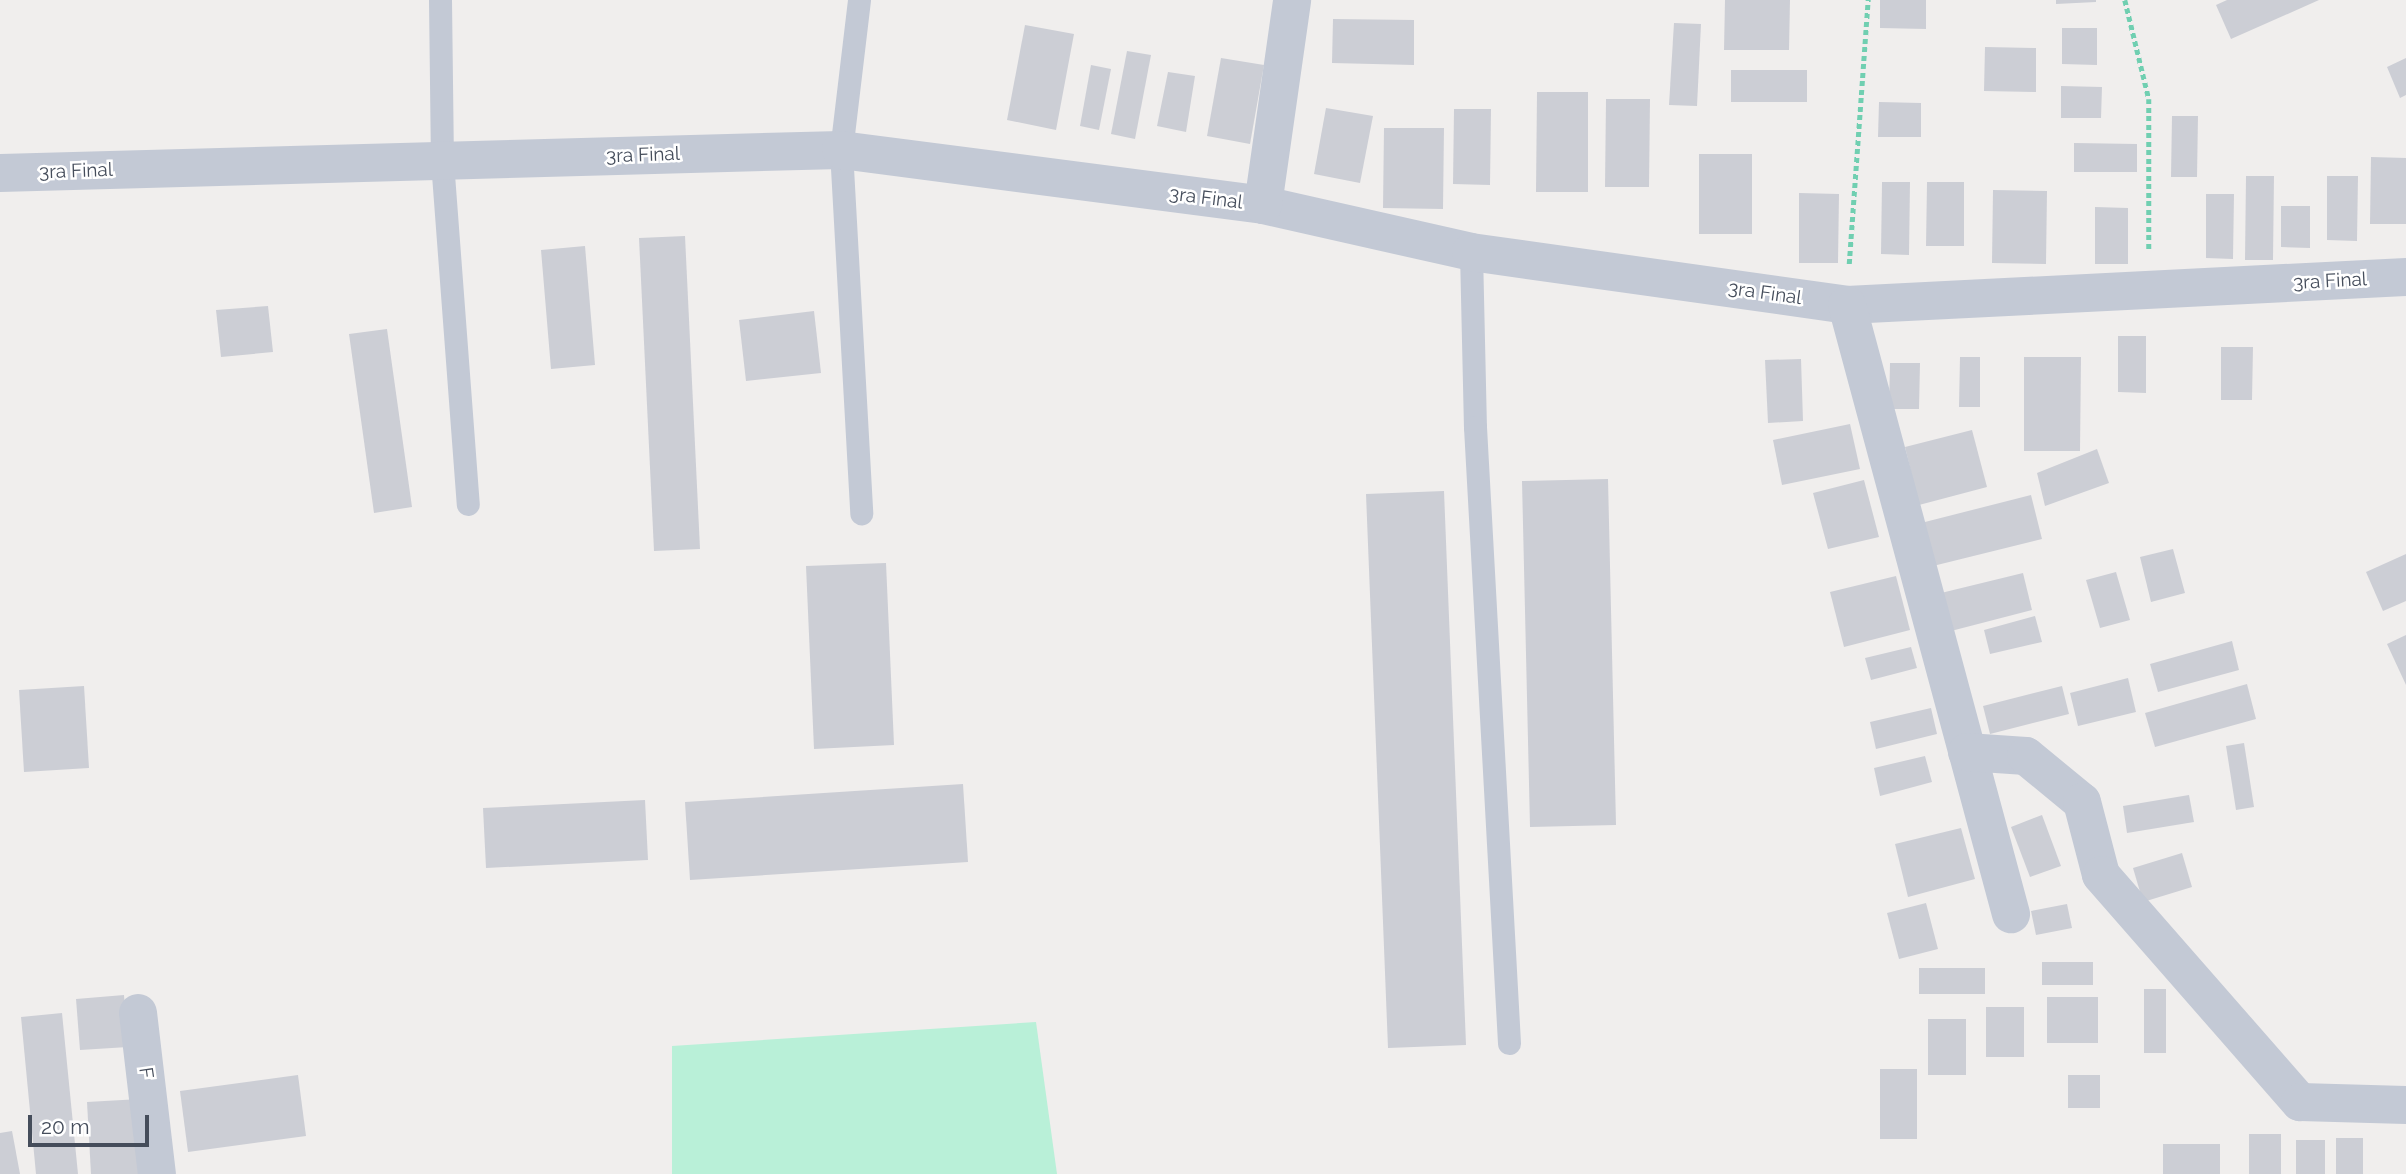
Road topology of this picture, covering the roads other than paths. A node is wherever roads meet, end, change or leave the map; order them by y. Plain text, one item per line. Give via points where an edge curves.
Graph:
1 (440, 0) edge
2 (859, 0) edge
3 (1292, 0) edge
4 (841, 150) junction
5 (442, 161) junction
6 (0, 173) edge
7 (1263, 205) junction
8 (1471, 252) junction
9 (2406, 277) edge
10 (1847, 305) junction
11 (468, 504) dead end
12 (861, 513) dead end
13 (1968, 752) junction
14 (2011, 914) dead end
15 (138, 1013) dead end
16 (1508, 1043) dead end
17 (2406, 1105) edge
18 (157, 1174) edge

1 - 5 lane
2 - 4 lane
3 - 7 street
4 - 5 street, 3ra Final
4 - 7 street, 3ra Final
4 - 12 lane
5 - 6 street, 3ra Final
5 - 11 lane
7 - 8 street, 3ra Final
8 - 10 street, 3ra Final
8 - 16 lane via 1475,427
9 - 10 street, 3ra Final
10 - 13 street
13 - 14 street
13 - 17 street via 2026,756 2082,802 2101,876 2301,1102
15 - 18 street, F

